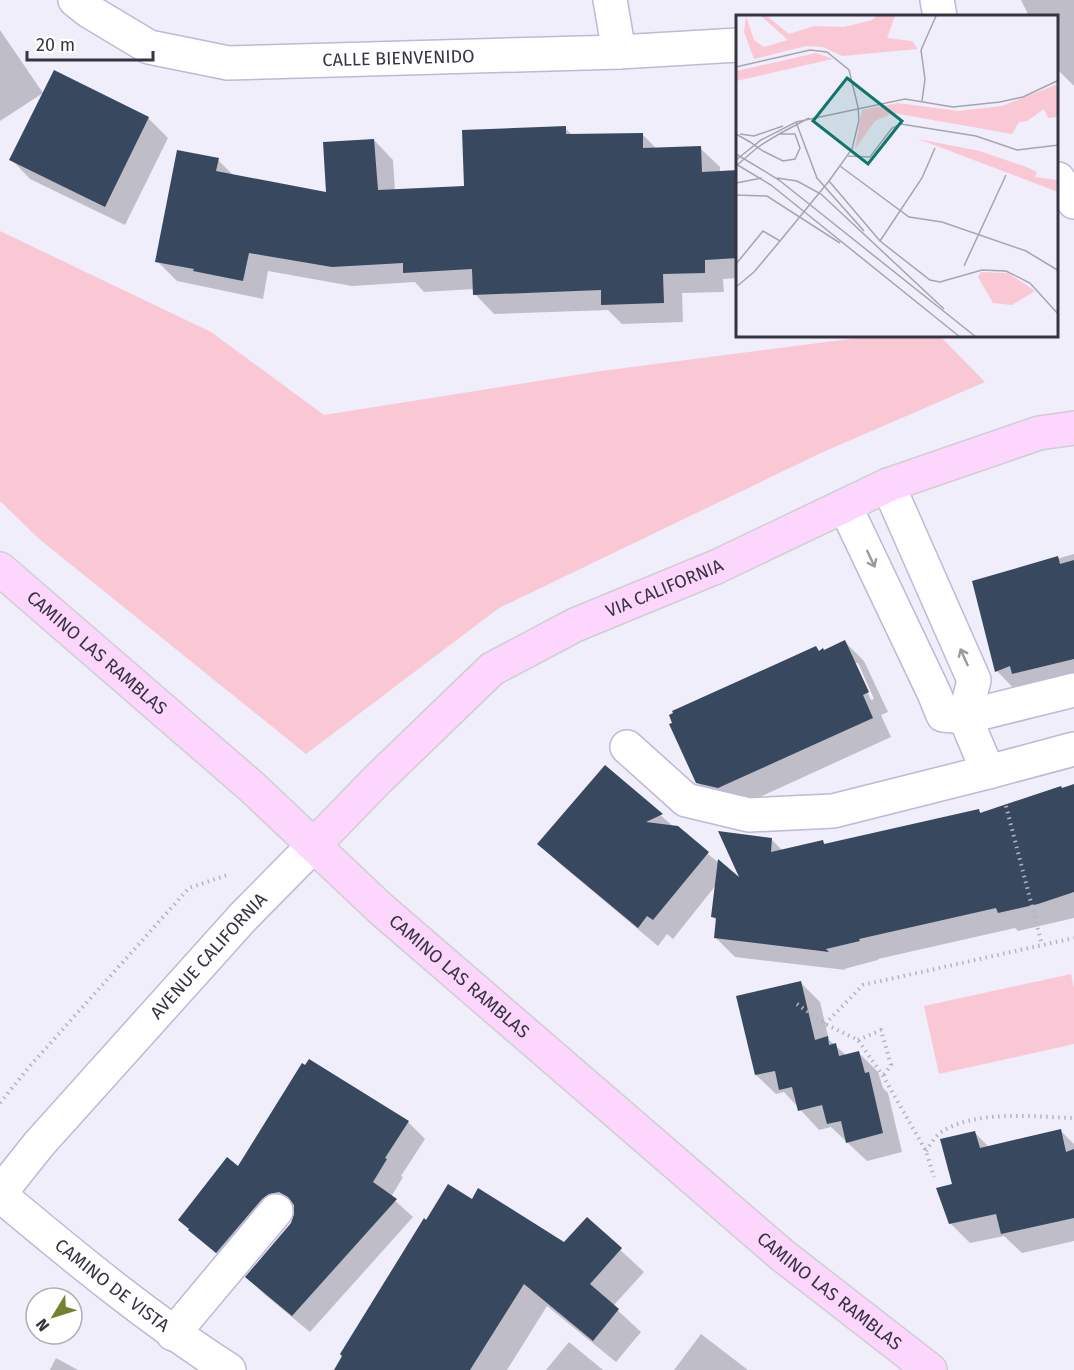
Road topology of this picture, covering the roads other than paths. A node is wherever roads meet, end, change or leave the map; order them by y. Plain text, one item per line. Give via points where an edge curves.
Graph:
1 (75, 0) edge
2 (610, 0) edge
3 (937, 0) edge
4 (940, 15) edge
5 (736, 45) edge
6 (620, 52) junction
7 (1059, 180) edge
8 (1074, 202) edge
9 (1074, 428) edge
10 (888, 485) junction
11 (845, 506) junction
12 (0, 569) edge
13 (1074, 690) edge
14 (965, 717) junction
15 (627, 747) dead end
16 (1074, 749) edge
17 (988, 772) junction
18 (314, 845) junction
19 (0, 1194) edge
20 (276, 1211) dead end
21 (173, 1334) junction
22 (229, 1370) edge
23 (930, 1370) edge

1 - 6 street, CALLE BIENVENIDO via 149,47 228,63
2 - 6 street
3 - 4 street
5 - 6 street, CALLE BIENVENIDO
7 - 8 street
9 - 10 main road, VIA CALIFORNIA via 1040,433
10 - 11 main road, VIA CALIFORNIA
14 -> 10 street via 974,680
11 -> 14 street via 943,715
11 - 18 main road, VIA CALIFORNIA via 716,567 576,625 492,669
12 - 18 main road, CAMINO LAS RAMBLAS
13 - 14 street
14 - 17 street
15 - 17 street via 686,800 749,815 833,811
16 - 17 street
18 - 19 street, AVENUE CALIFORNIA via 243,917 39,1144
18 - 23 main road, CAMINO LAS RAMBLAS via 381,909 773,1247
19 - 21 street, CAMINO DE VISTA via 81,1264
20 - 21 street
21 - 22 street, CAMINO DE VISTA

